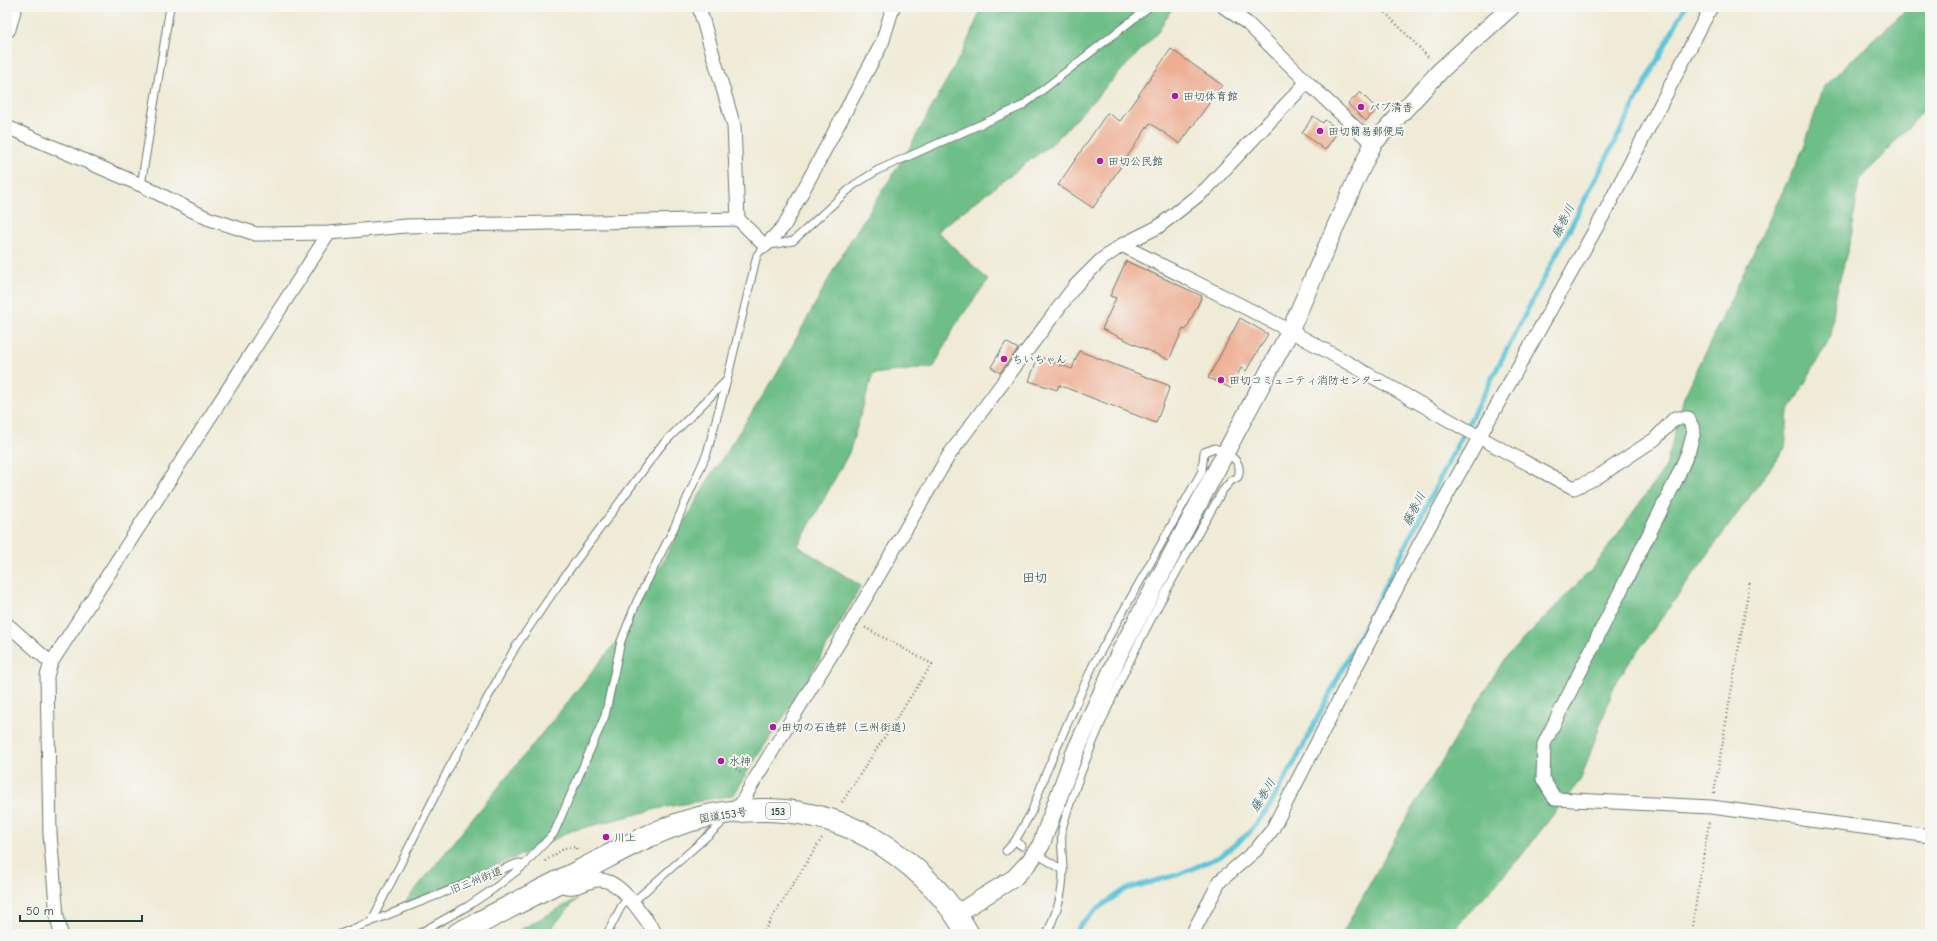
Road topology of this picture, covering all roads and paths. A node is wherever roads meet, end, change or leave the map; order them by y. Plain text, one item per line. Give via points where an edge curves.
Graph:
1 (13, 7) edge
2 (170, 7) edge
3 (699, 7) edge
4 (893, 7) edge
5 (1149, 7) edge
6 (1224, 7) edge
7 (1380, 7) edge
8 (1511, 7) edge
9 (1711, 7) edge
10 (7, 29) edge
11 (1441, 70) junction
12 (1307, 82) junction
13 (7, 127) edge
14 (1373, 144) junction
15 (141, 185) junction
16 (738, 219) junction
17 (329, 233) junction
18 (1122, 245) junction
19 (765, 246) junction
20 (1290, 331) junction
21 (727, 380) junction
22 (1480, 437) junction
23 (1226, 453) junction
24 (1750, 581) dead end
25 (852, 621) junction
26 (7, 624) edge
27 (51, 662) junction
28 (842, 802) dead end
29 (1711, 807) junction
30 (730, 812) junction
31 (824, 834) dead end
32 (1930, 836) edge
33 (1015, 841) junction
34 (1022, 846) dead end
35 (1006, 851) dead end
36 (576, 854) dead end
37 (1043, 858) dead end
38 (526, 864) junction
39 (1063, 870) junction
40 (556, 883) junction
41 (631, 900) junction
42 (956, 914) junction
43 (371, 922) junction
44 (62, 934) edge
45 (340, 934) edge
46 (418, 934) edge
47 (458, 934) edge
48 (607, 934) edge
49 (656, 934) edge
50 (762, 934) edge
51 (968, 934) edge
52 (1047, 934) edge
53 (1192, 934) edge
54 (1692, 934) edge

1 - 10 street
2 - 15 lane
3 - 16 street via 734,126
4 - 19 street via 882,43 788,219
5 - 19 lane via 1022,106 878,170 854,185 793,241
6 - 12 street via 1247,23
7 - 11 path
8 - 11 street
9 - 22 street via 1605,212
11 - 14 street
12 - 14 street
12 - 18 street via 1206,189 1158,227
13 - 15 street
14 - 20 street
15 - 17 street via 207,218 256,234
16 - 17 street via 406,226
16 - 19 street
17 - 27 street
18 - 20 street
18 - 25 street via 1101,260 1075,286 949,455
19 - 21 lane via 757,255
20 - 22 street
20 - 23 street
21 - 38 lane via 707,453 674,530 637,601 621,641 605,716 554,833
21 - 43 lane via 661,446 558,584 516,646 448,770
22 - 29 street via 1506,454 1574,488 1596,478 1655,439 1675,418 1688,418 1694,431 1689,450 1544,744 1543,779 1555,799
22 - 53 street via 1419,546 1272,830 1256,850 1220,882
23 - 33 lane via 1215,448 1204,452 1202,470 1093,665 1032,811
23 - 39 lane via 1235,458 1240,471 1238,477 1223,490 1115,689 1064,824
23 - 42 street via 1120,652 1073,757 1041,845 1014,878
24 - 29 path
25 - 28 path via 932,664
25 - 30 street via 754,779
26 - 27 street
27 - 44 street via 47,676 50,834 57,916
29 - 32 street
29 - 54 path
30 - 40 highway, 国道153号 / 153 via 702,816 649,836
30 - 41 lane via 720,825
30 - 42 highway, 国道153号 / 153 via 773,810 817,816 865,833 916,870
31 - 50 path
33 - 34 lane
33 - 35 lane
36 - 38 path via 576,847 571,846 544,861
37 - 39 lane
38 - 43 lane, 旧三州街道 via 518,863
38 - 46 lane via 468,906
39 - 52 lane via 1062,897
40 - 41 street via 577,888 597,880 607,881
40 - 47 highway, 国道153号 / 153
41 - 48 lane via 621,907
41 - 49 street
42 - 51 highway, 国道153号 / 153
43 - 45 lane, 旧三州街道

